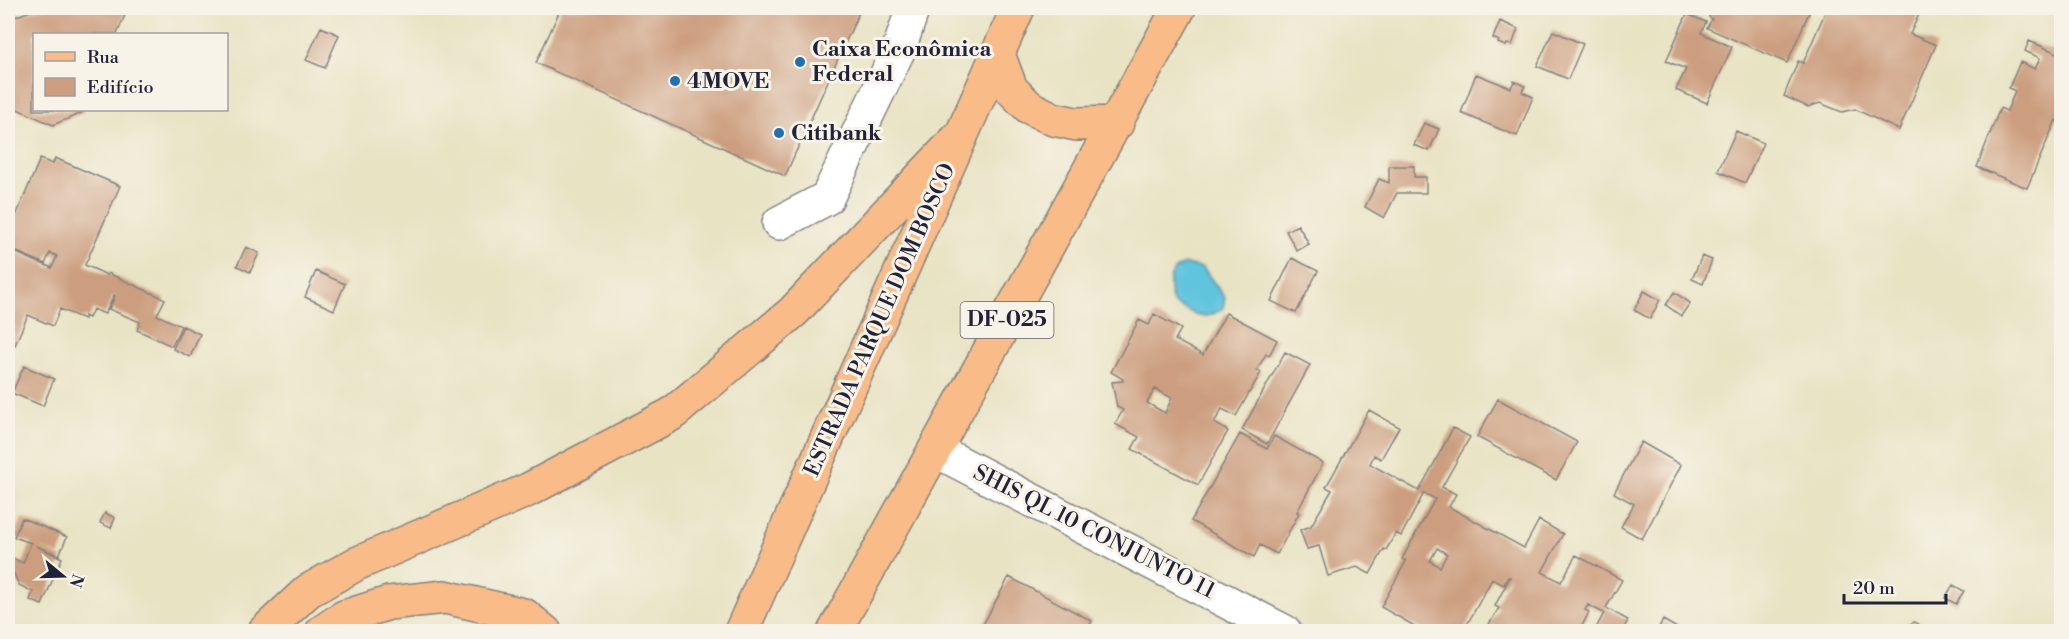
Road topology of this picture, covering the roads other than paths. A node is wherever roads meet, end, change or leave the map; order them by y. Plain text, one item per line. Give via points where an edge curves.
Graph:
1 (913, 8) edge
2 (1018, 8) edge
3 (1179, 8) edge
4 (998, 54) junction
5 (1117, 123) junction
6 (961, 135) junction
7 (779, 223) dead end
8 (935, 450) junction
9 (264, 632) edge
10 (322, 632) edge
11 (544, 632) edge
12 (741, 632) edge
13 (834, 632) edge
14 (1285, 632) edge

1 - 7 street via 899,49 827,198
2 - 4 main road, ESTRADA PARQUE DOM BOSCO
3 - 5 main road, DF-025
4 - 5 main road via 1011,89 1029,107 1053,119 1076,124
4 - 6 main road, ESTRADA PARQUE DOM BOSCO
5 - 8 main road, DF-025
6 - 9 main road via 793,312 672,414 528,490 356,564 308,591
6 - 12 main road, ESTRADA PARQUE DOM BOSCO
8 - 13 main road, DF-025
8 - 14 street, SHIS QL 10 CONJUNTO 11
10 - 11 main road via 344,617 389,603 445,597 524,615

